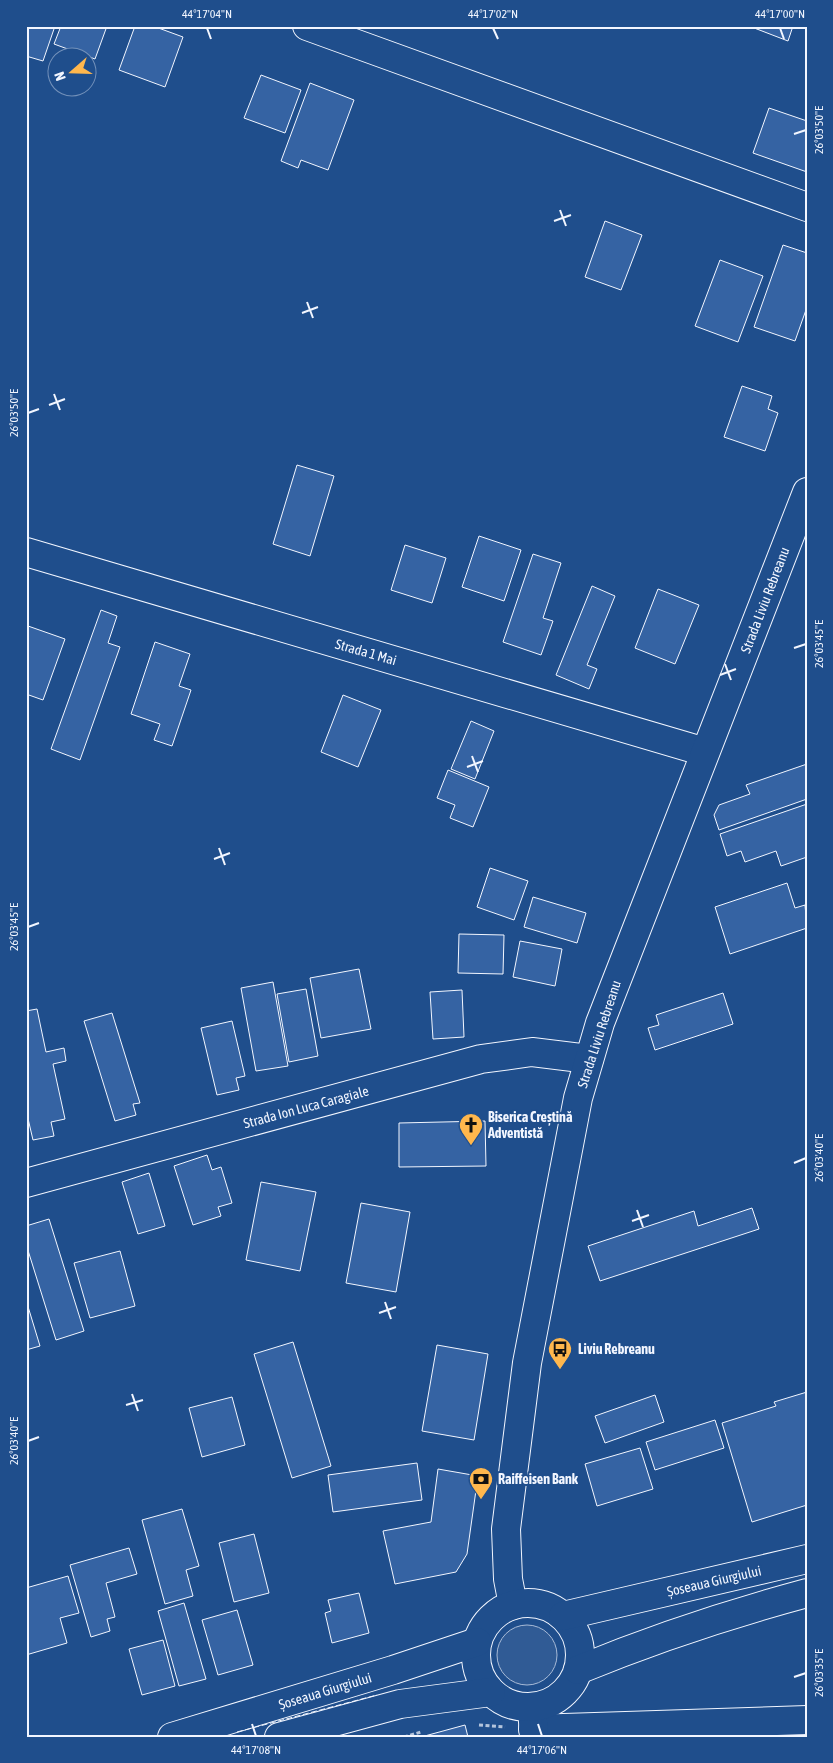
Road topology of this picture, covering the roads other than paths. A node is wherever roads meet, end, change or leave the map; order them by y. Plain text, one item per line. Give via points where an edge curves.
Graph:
1 (307, 26) edge
2 (807, 207) edge
3 (807, 492) edge
4 (798, 537) edge
5 (26, 552) edge
6 (705, 752) junction
7 (589, 1059) junction
8 (26, 1183) edge
9 (807, 1559) edge
10 (807, 1592) edge
11 (513, 1605) junction
12 (562, 1616) junction
13 (477, 1642) junction
14 (578, 1670) junction
15 (491, 1692) junction
16 (807, 1720) edge
17 (533, 1724) edge
18 (172, 1737) edge
19 (279, 1737) edge

1 - 2 main road
3 - 4 main road, Strada Liviu Rebreanu
4 - 6 main road, Strada Liviu Rebreanu
5 - 6 main road, Strada 1 Mai
6 - 7 main road, Strada Liviu Rebreanu
7 - 8 main road, Strada Ion Luca Caragiale via 532,1052 481,1059
7 - 11 main road, Strada Liviu Rebreanu via 578,1098 527,1363 508,1504 506,1557
9 - 12 main road, Șoseaua Giurgiului
10 - 14 main road via 722,1616
11 - 12 main road via 530,1602 548,1606
11 - 13 main road via 490,1618
12 - 14 main road via 578,1641
13 - 15 main road via 478,1668
13 - 18 main road, Șoseaua Giurgiului
14 - 17 main road via 572,1684 547,1704
15 - 17 main road via 517,1706
15 - 19 main road via 400,1704
16 - 17 main road

